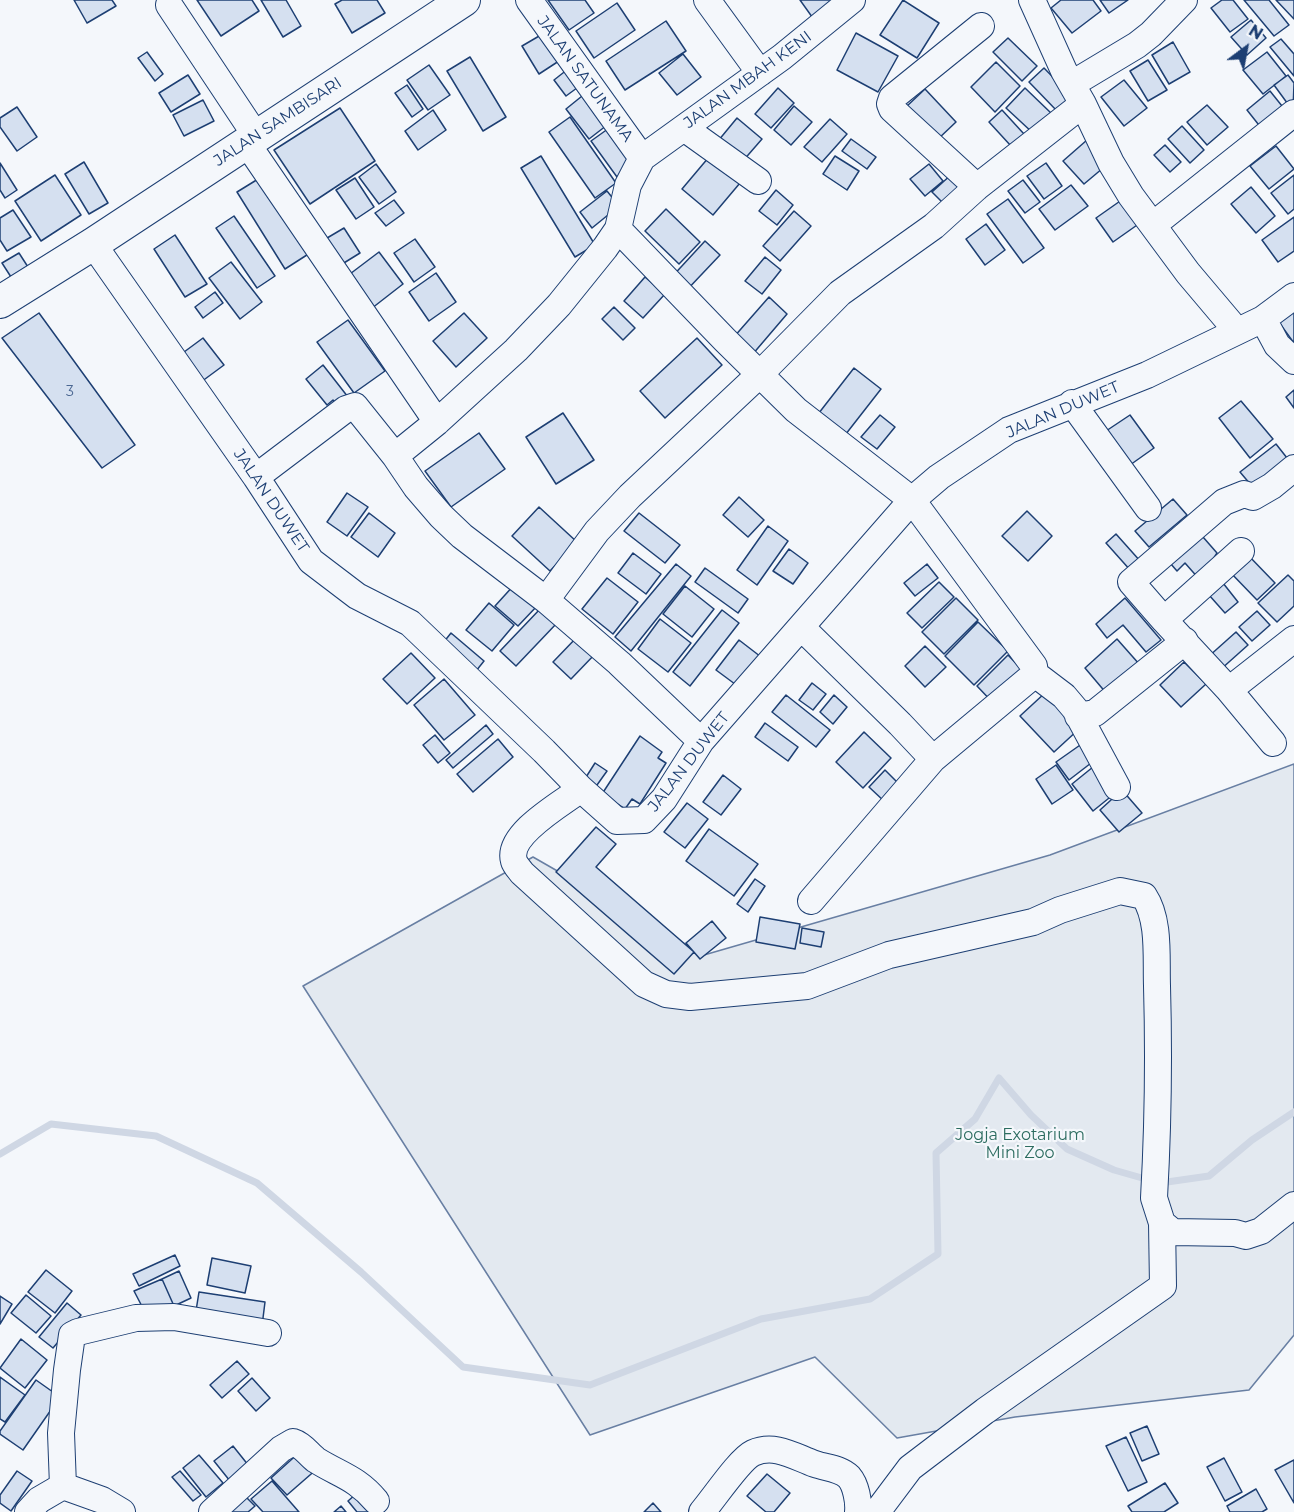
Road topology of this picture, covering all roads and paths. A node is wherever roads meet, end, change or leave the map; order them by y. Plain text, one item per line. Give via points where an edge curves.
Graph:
1 (464, 0) edge
2 (529, 0) edge
3 (707, 0) edge
4 (852, 0) edge
5 (1032, 0) edge
6 (1184, 0) edge
7 (169, 5) dead end
8 (981, 26) dead end
9 (760, 73) junction
10 (1078, 94) junction
11 (1294, 113) edge
12 (684, 128) junction
13 (251, 139) junction
14 (642, 158) junction
15 (758, 181) dead end
16 (977, 188) junction
17 (1153, 225) junction
18 (618, 229) junction
19 (93, 244) junction
20 (1294, 296) edge
21 (0, 302) edge
22 (1263, 319) junction
23 (1237, 332) junction
24 (1294, 361) edge
25 (760, 374) junction
26 (1072, 403) junction
27 (437, 422) junction
28 (395, 456) junction
29 (1294, 468) edge
30 (256, 477) junction
31 (912, 500) junction
32 (1148, 508) dead end
33 (1241, 550) dead end
34 (546, 600) junction
35 (1164, 620) junction
36 (801, 627) junction
37 (1294, 639) edge
38 (1185, 641) junction
39 (1035, 674) junction
40 (1229, 690) junction
41 (1078, 716) junction
42 (701, 741) junction
43 (1273, 743) dead end
44 (933, 759) junction
45 (1117, 787) dead end
46 (581, 789) junction
47 (811, 901) dead end
48 (1294, 1205) edge
49 (1162, 1223) junction
50 (268, 1333) dead end
51 (63, 1486) junction
52 (376, 1501) dead end
53 (28, 1512) edge
54 (123, 1512) edge
55 (212, 1512) edge
56 (702, 1512) edge
57 (858, 1512) edge
58 (877, 1512) edge

1 - 13 main road, JALAN SAMBISARI
2 - 14 street, JALAN SATUNAMA
3 - 9 street
4 - 9 street, JALAN MBAH KENI
5 - 10 street
6 - 10 street via 1151,34
7 - 13 street
8 - 16 street via 892,98 890,104
9 - 12 street, JALAN MBAH KENI
10 - 16 street
10 - 17 street via 1111,163
11 - 17 street
12 - 14 street, JALAN MBAH KENI
12 - 15 street
13 - 19 main road, JALAN SAMBISARI
13 - 27 street
14 - 18 street via 628,185
16 - 25 street via 934,226 840,292
17 - 23 street
18 - 25 street
18 - 27 street via 545,320
19 - 21 main road, JALAN SAMBISARI
19 - 30 street, JALAN DUWET
20 - 22 street, JALAN DUWET
22 - 23 street, JALAN DUWET
22 - 24 street via 1277,345
23 - 26 street, JALAN DUWET via 1147,375
25 - 31 street via 796,410
25 - 34 street via 630,496 597,531
26 - 31 street, JALAN DUWET via 1009,430
26 - 32 street
27 - 28 street
28 - 30 street via 355,406
28 - 34 street via 441,516
29 - 35 street via 1253,497 1244,494 1224,502 1131,582
30 - 46 street, JALAN DUWET via 311,561 357,596 410,622
31 - 36 street, JALAN DUWET
31 - 39 street via 1034,666
33 - 35 street
34 - 42 street
35 - 38 street
36 - 42 street, JALAN DUWET
36 - 44 street
37 - 40 street
38 - 40 street
38 - 41 street via 1095,713
39 - 41 street via 1064,696
39 - 44 street
40 - 43 street
41 - 45 street
42 - 46 street, JALAN DUWET via 664,799 644,820 617,821
44 - 47 street
46 - 49 street via 525,831 517,840 514,861 522,873 644,984 666,994 690,997 807,986 889,955 1033,922 1120,891 1144,896 1150,905 1155,935 1158,1014 1154,1197
48 - 49 street via 1261,1231 1246,1236 1173,1232
49 - 58 street via 1163,1287 910,1468
50 - 51 street via 174,1317 136,1318 72,1335 61,1433
51 - 53 street via 39,1500
51 - 54 street
52 - 55 street via 364,1487 293,1442
56 - 57 street via 740,1464 751,1454 770,1449 848,1475

